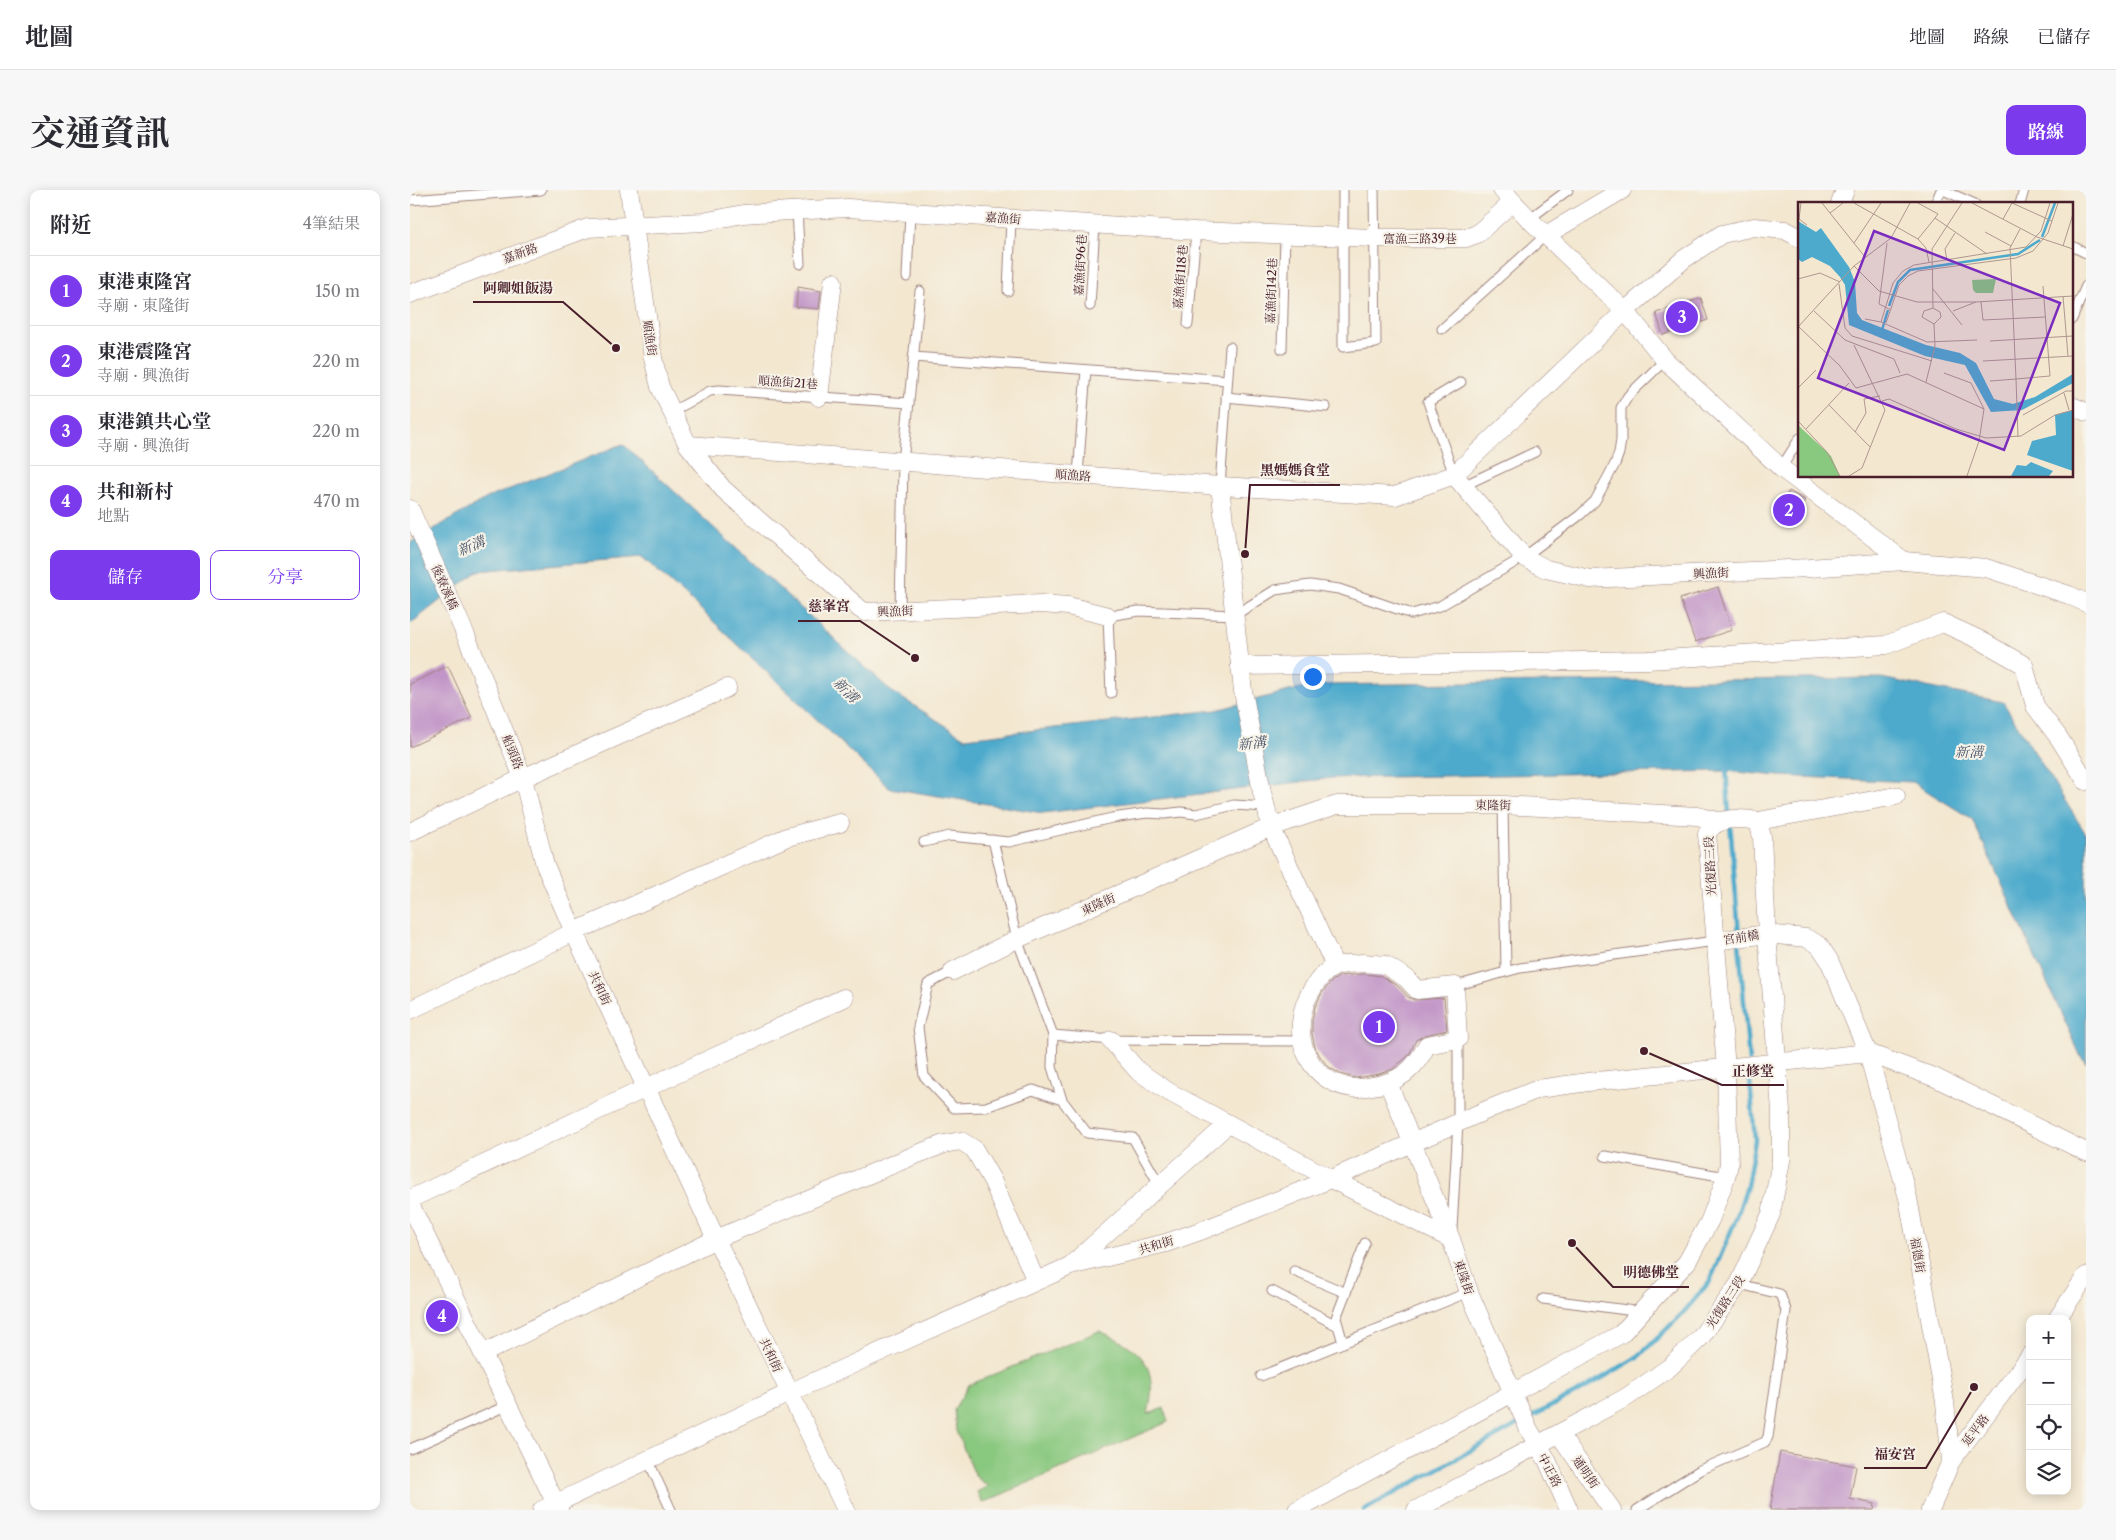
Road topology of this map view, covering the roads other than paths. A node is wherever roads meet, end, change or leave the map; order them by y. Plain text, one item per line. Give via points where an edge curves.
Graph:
1 (541, 190) edge
2 (629, 190) edge
3 (1343, 190) edge
4 (1374, 190) edge
5 (1568, 190) edge
6 (1622, 190) edge
7 (1846, 190) edge
8 (1942, 190) edge
9 (1507, 196) edge
10 (410, 200) edge
11 (1841, 202) edge
12 (1936, 202) edge
13 (1970, 202) edge
14 (797, 210) junction
15 (910, 212) junction
16 (1012, 219) junction
17 (1529, 219) junction
18 (1095, 224) junction
19 (633, 225) junction
20 (1196, 231) junction
21 (1285, 234) junction
22 (1546, 236) junction
23 (1344, 237) junction
24 (1798, 237) edge
25 (1374, 238) junction
26 (2074, 247) edge
27 (2086, 253) edge
28 (800, 264) dead end
29 (907, 277) dead end
30 (833, 282) dead end
31 (2086, 286) edge
32 (920, 291) dead end
33 (1008, 291) dead end
34 (410, 294) edge
35 (1090, 306) dead end
36 (1625, 311) junction
37 (2074, 314) edge
38 (1188, 324) dead end
39 (1442, 329) dead end
40 (1230, 346) dead end
41 (1282, 349) dead end
42 (913, 357) junction
43 (1665, 360) junction
44 (1086, 370) junction
45 (1227, 380) junction
46 (1461, 382) dead end
47 (819, 397) junction
48 (1226, 397) junction
49 (909, 403) junction
50 (1326, 406) dead end
51 (2074, 407) edge
52 (671, 412) junction
53 (2086, 412) edge
54 (1798, 441) edge
55 (688, 445) junction
56 (1535, 452) dead end
57 (903, 462) junction
58 (1781, 468) junction
59 (1078, 475) junction
60 (1459, 480) junction
61 (1220, 486) junction
62 (410, 509) edge
63 (1524, 557) junction
64 (1904, 561) junction
65 (2086, 603) edge
66 (900, 611) junction
67 (1235, 615) junction
68 (1108, 616) junction
69 (468, 638) joint
70 (1240, 666) junction
71 (727, 688) dead end
72 (1111, 693) dead end
73 (523, 778) junction
74 (2086, 781) edge
75 (1896, 796) dead end
76 (1264, 800) junction
77 (1502, 805) junction
78 (1754, 820) junction
79 (1718, 821) junction
80 (840, 823) dead end
81 (1271, 827) junction
82 (410, 832) edge
83 (993, 840) junction
84 (924, 842) dead end
85 (574, 932) junction
86 (1766, 934) junction
87 (1018, 939) junction
88 (1715, 941) junction
89 (1335, 966) junction
90 (953, 971) joint
91 (1506, 971) junction
92 (1455, 986) junction
93 (844, 998) dead end
94 (410, 1010) edge
95 (1053, 1035) junction
96 (1458, 1039) junction
97 (1110, 1040) junction
98 (1301, 1041) junction
99 (1868, 1053) junction
100 (1770, 1063) junction
101 (1731, 1068) junction
102 (1389, 1085) junction
103 (646, 1088) junction
104 (1062, 1100) junction
105 (1458, 1122) junction
106 (1228, 1124) junction
107 (1413, 1142) junction
108 (2086, 1152) edge
109 (1605, 1156) dead end
110 (1726, 1177) junction
111 (1331, 1179) junction
112 (1160, 1186) junction
113 (410, 1199) edge
114 (410, 1204) edge
115 (1451, 1239) junction
116 (716, 1240) junction
117 (1365, 1243) dead end
118 (1070, 1266) junction
119 (1294, 1271) dead end
120 (1036, 1282) junction
121 (2084, 1283) edge
122 (1739, 1284) junction
123 (1272, 1291) dead end
124 (1469, 1292) junction
125 (1346, 1293) junction
126 (1543, 1299) dead end
127 (1642, 1312) junction
128 (2060, 1315) edge
129 (1338, 1326) junction
130 (1343, 1343) junction
131 (484, 1353) junction
132 (2027, 1360) edge
133 (1261, 1376) dead end
134 (789, 1393) junction
135 (1513, 1393) junction
136 (508, 1405) junction
137 (1520, 1410) joint
138 (1559, 1434) junction
139 (1537, 1446) junction
140 (410, 1449) edge
141 (648, 1460) junction
142 (1951, 1461) junction
143 (552, 1508) edge
144 (1426, 1508) edge
145 (671, 1510) edge
146 (846, 1510) edge
147 (1297, 1510) edge
148 (1569, 1510) edge
149 (1612, 1510) edge
150 (1637, 1510) edge
151 (1930, 1510) edge

1 - 10 lane
2 - 19 street, 順漁街
3 - 23 lane
4 - 25 lane
5 - 17 lane
6 - 22 street
7 - 11 street
8 - 12 lane
8 - 13 lane
9 - 17 street
9 - 25 street, 富漁三路39巷 via 1478,234 1466,238
14 - 15 street, 嘉漁街 via 848,208
14 - 19 street, 嘉漁街 via 743,214 702,222
14 - 28 lane
15 - 16 street, 嘉漁街
15 - 29 lane
16 - 18 street, 嘉漁街
16 - 33 lane
17 - 22 street
18 - 20 street, 嘉漁街
18 - 35 lane, 嘉漁街96巷
19 - 34 street, 嘉新路 via 588,228
19 - 52 street, 順漁街 via 653,358 660,388
20 - 21 street, 嘉漁街
20 - 38 lane, 嘉漁街118巷
21 - 23 street, 嘉漁街
21 - 41 lane, 嘉漁街142巷
22 - 36 street
22 - 39 lane
23 - 25 street, 嘉漁街
23 - 25 lane via 1343,348 1376,343
24 - 36 street via 1785,230 1754,228 1722,234 1684,259
26 - 27 lane
30 - 47 street
31 - 37 lane
32 - 42 lane
36 - 43 street
36 - 60 street
40 - 45 lane
42 - 44 lane
42 - 49 lane
43 - 58 street
43 - 63 lane via 1628,396 1621,408 1619,453 1595,501
44 - 45 lane
44 - 59 lane
45 - 48 lane
46 - 60 lane via 1428,402
47 - 49 lane, 順漁街21巷
47 - 52 lane, 順漁街21巷 via 710,391
48 - 50 lane
48 - 61 lane
49 - 57 lane
51 - 53 street
52 - 55 street, 順漁街
54 - 58 lane
55 - 57 street, 順漁路
55 - 66 street, 興漁街 via 723,489 860,609 865,612
56 - 60 lane
57 - 59 street, 順漁路
57 - 66 lane
58 - 64 street
59 - 61 street, 順漁路
60 - 61 street, 順漁路 via 1395,496
60 - 63 street, 興漁街
61 - 67 street
62 - 69 street, 後寮溪橋
63 - 64 street, 興漁街 via 1546,569 1590,579
63 - 67 lane via 1440,606 1412,614 1339,589 1310,585 1275,590
64 - 65 street, 興漁街 via 1986,568
66 - 68 street, 興漁街 via 1041,604 1068,606
67 - 68 lane via 1139,611
67 - 70 street
68 - 72 lane
69 - 73 street, 船頭路
70 - 74 street via 1678,658 1886,645 1943,624 2024,665 2034,706
70 - 76 street
71 - 73 street
73 - 82 street, 船頭路
73 - 85 street, 共和街 via 545,865
75 - 78 street
76 - 81 street
76 - 83 lane via 1196,814 1148,813 1112,818 1009,842
77 - 79 street, 東隆街 via 1697,816
77 - 81 street, 東隆街 via 1337,805
77 - 91 lane
78 - 79 street, 光復路三段
78 - 86 street, 光復路三段 via 1762,836
79 - 88 street, 光復路三段 via 1710,826 1707,834
80 - 85 street via 787,837
81 - 87 street, 東隆街
81 - 89 street
83 - 84 lane via 950,836
83 - 87 lane
85 - 94 street
85 - 103 street, 共和街
86 - 88 street, 宮前橋
86 - 99 street, 福德街 via 1806,938 1819,945 1829,960
86 - 100 street, 光復路三段
87 - 90 street, 東隆街
87 - 95 lane
88 - 91 lane
88 - 101 street, 光復路三段
89 - 92 street via 1385,966 1406,978 1417,990
89 - 98 street via 1320,978 1307,998
90 - 104 lane via 928,984 924,997 918,1027 924,1076 954,1108 986,1107 1032,1090
91 - 92 lane
92 - 96 street
93 - 103 street
95 - 97 lane
95 - 104 lane via 1052,1067
96 - 102 street via 1427,1045 1408,1072
96 - 105 lane
97 - 98 lane
97 - 106 street via 1138,1070 1169,1092
98 - 102 street via 1311,1063 1328,1079 1354,1088
99 - 100 street
99 - 108 street via 1936,1078
99 - 142 street, 福德街 via 1908,1198 1945,1402
100 - 101 street
100 - 122 street, 光復路三段 via 1781,1111 1781,1161 1771,1214
101 - 105 street via 1538,1089
101 - 110 street, 光復路三段
102 - 107 street, 東隆街
103 - 113 street
103 - 116 street, 共和街
104 - 112 lane via 1087,1133 1134,1138
105 - 107 street
105 - 115 lane
106 - 111 street
106 - 112 street
107 - 111 street, 共和街
107 - 115 street, 東隆街
109 - 110 lane
110 - 127 street, 光復路三段 via 1710,1220 1687,1262
111 - 115 street
111 - 118 street, 共和街 via 1166,1243
112 - 118 street
114 - 131 street
115 - 124 street, 東隆街
116 - 120 street via 915,1155 961,1141 974,1149 992,1180
116 - 131 street
116 - 134 street, 共和街
117 - 125 lane
118 - 120 street, 共和街
119 - 125 lane
120 - 134 street, 共和街
121 - 128 street
122 - 138 street, 光復路三段 via 1701,1337 1670,1367 1628,1396
122 - 150 lane via 1780,1294 1786,1310 1768,1437 1765,1442 1700,1470
123 - 129 lane
124 - 130 lane
124 - 135 street, 東隆街
125 - 129 lane via 1336,1318
126 - 127 lane
127 - 135 street, 光復路三段 via 1621,1334
129 - 130 lane
130 - 133 lane
131 - 136 street
132 - 142 street, 延平路
134 - 141 street, 共和街
134 - 146 street, 共和街
135 - 137 street, 東隆街
135 - 147 street, 光復路三段
136 - 140 lane
136 - 143 street
137 - 139 street, 中正路
138 - 139 street, 光復路三段
138 - 149 street, 通明街
139 - 144 street, 光復路三段
139 - 148 street, 中正路 via 1547,1460
141 - 143 street, 共和街
141 - 145 lane
142 - 151 street, 延平路

